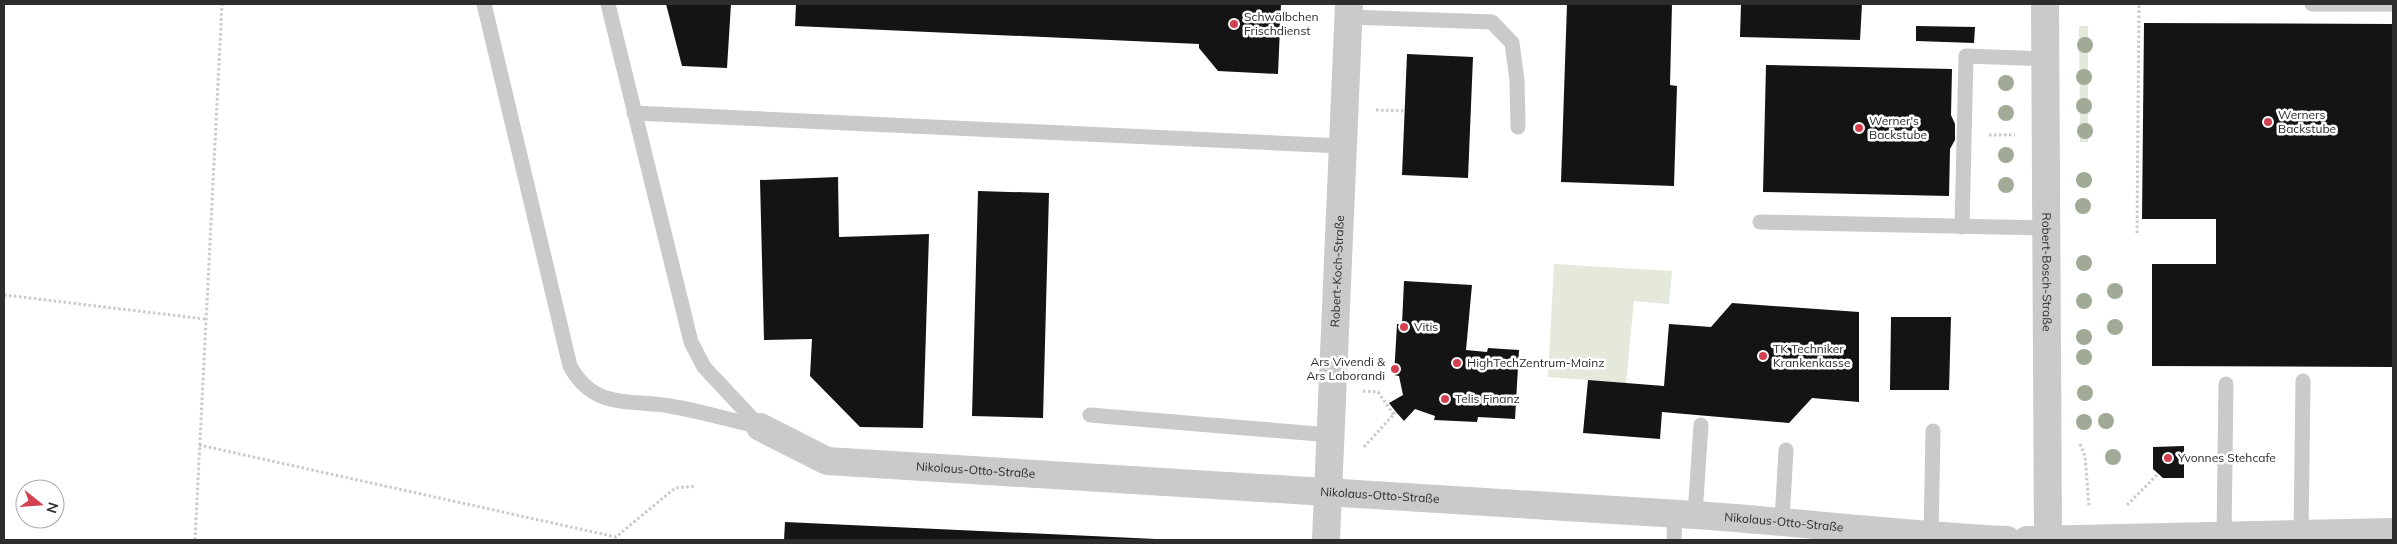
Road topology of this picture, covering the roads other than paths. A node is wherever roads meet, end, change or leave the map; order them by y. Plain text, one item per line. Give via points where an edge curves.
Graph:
1 (484, 4) edge
2 (608, 4) edge
3 (2046, 4) edge
4 (2312, 4) edge
5 (2393, 4) edge
6 (1349, 11) edge
7 (2046, 59) junction
8 (634, 113) junction
9 (1518, 127) dead end
10 (1342, 146) junction
11 (1760, 222) dead end
12 (1962, 226) junction
13 (2047, 228) junction
14 (2304, 381) dead end
15 (2226, 384) dead end
16 (1090, 415) dead end
17 (1701, 425) dead end
18 (760, 427) junction
19 (1933, 431) dead end
20 (1331, 435) junction
21 (1786, 450) dead end
22 (1328, 491) junction
23 (1782, 521) junction
24 (1681, 523) edge
25 (2393, 532) edge
26 (2224, 536) junction
27 (2309, 536) edge
28 (1931, 537) junction
29 (1326, 540) edge
30 (2006, 540) edge
31 (2041, 540) edge

1 - 18 lane via 575,376 587,388 615,402 670,406
2 - 8 lane
3 - 7 street, Robert-Bosch-Straße
4 - 5 lane
6 - 9 lane via 1492,22 1512,43
6 - 10 street, Robert-Koch-Straße
7 - 12 lane via 1966,56
7 - 13 street, Robert-Bosch-Straße
8 - 10 lane
8 - 18 lane via 691,342 704,367
10 - 20 street, Robert-Koch-Straße
11 - 12 lane
12 - 13 lane
13 - 31 street, Robert-Bosch-Straße
14 - 27 lane
15 - 26 lane
16 - 20 lane
17 - 24 lane
18 - 22 street, Nikolaus-Otto-Straße via 827,461
19 - 28 lane
20 - 22 street, Robert-Koch-Straße
21 - 23 lane
22 - 24 street, Nikolaus-Otto-Straße
22 - 29 street, Robert-Koch-Straße
23 - 24 street, Nikolaus-Otto-Straße
23 - 28 street, Nikolaus-Otto-Straße
25 - 27 street
26 - 27 street
26 - 31 street
28 - 30 street, Nikolaus-Otto-Straße

